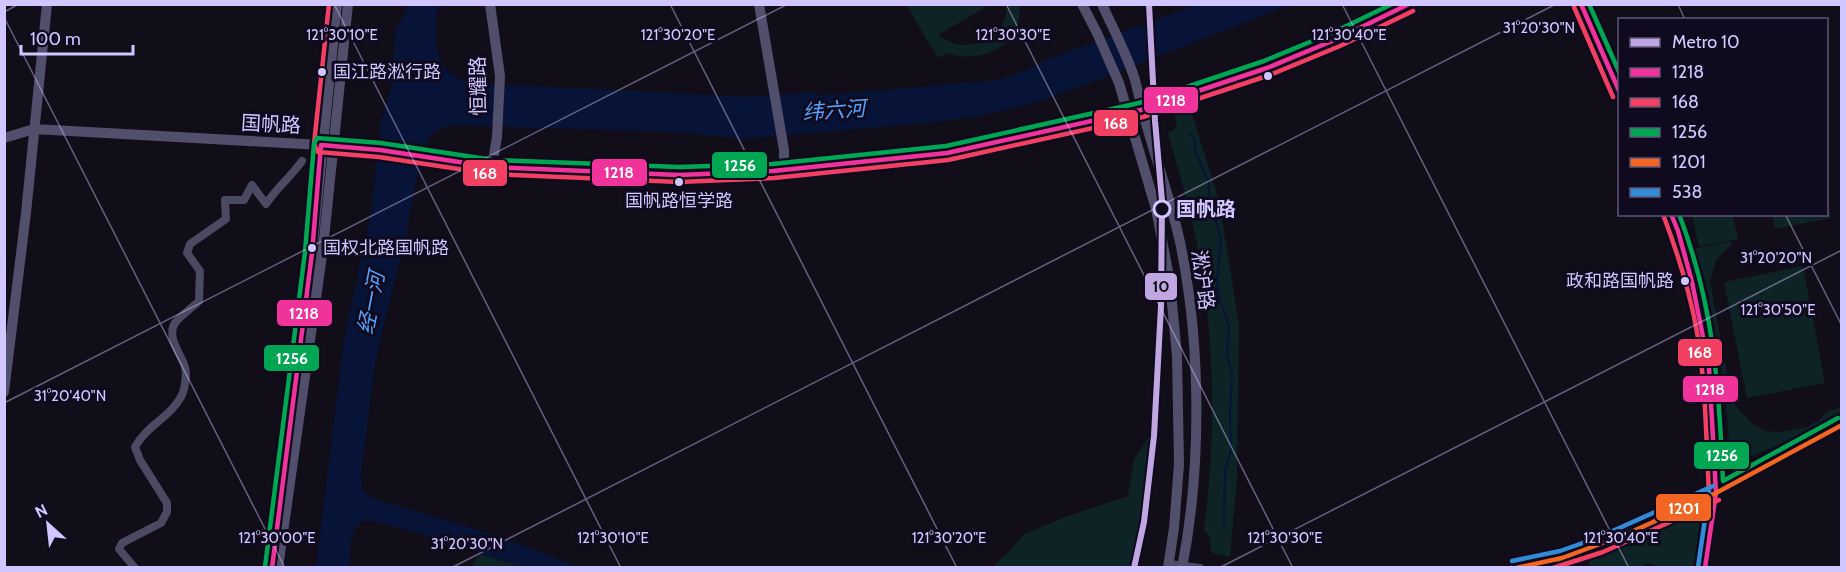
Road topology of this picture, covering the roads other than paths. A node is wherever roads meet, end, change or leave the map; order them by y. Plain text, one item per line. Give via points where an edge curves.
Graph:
1 (47, 4) edge
2 (337, 4) edge
3 (348, 4) edge
4 (490, 4) edge
5 (759, 4) edge
6 (1082, 4) edge
7 (1102, 4) edge
8 (1410, 4) edge
9 (1581, 4) edge
10 (1618, 89) edge
11 (1141, 110) junction
12 (1127, 114) junction
13 (34, 129) junction
14 (4, 138) edge
15 (321, 145) junction
16 (333, 146) junction
17 (302, 161) dead end
18 (492, 167) junction
19 (784, 170) junction
20 (1672, 216) edge
21 (4, 392) edge
22 (1842, 425) edge
23 (1716, 493) junction
24 (1168, 566) edge
25 (135, 567) edge
26 (272, 567) edge
27 (278, 567) edge
28 (1183, 567) edge
29 (1200, 567) edge
30 (1514, 567) edge
31 (1706, 567) edge

1 - 13 main road
2 - 15 main road
3 - 16 main road
4 - 18 main road, 恒耀路 via 500,76
5 - 19 main road via 783,141
6 - 12 main road, 淞沪路 via 1119,83
7 - 11 main road, 淞沪路 via 1134,78
8 - 11 main road, 国帆路 via 1267,68
9 - 10 street
11 - 12 main road, 国帆路
11 - 28 main road, 淞沪路 via 1179,240 1191,316 1195,465
12 - 19 main road, 国帆路 via 948,153
12 - 24 main road, 淞沪路 via 1156,209 1174,319 1179,464
13 - 14 main road, 国帆路
13 - 15 main road, 国帆路
13 - 21 main road
15 - 16 street, 国帆路
15 - 26 main road via 312,253
16 - 18 main road, 国帆路
16 - 27 main road via 323,248
17 - 25 street via 266,204 252,185 244,200 225,200 226,219 190,244 187,253 200,271 201,286 199,301 175,322 173,330 174,343 186,369 183,393 135,447 167,503 168,512 161,523 122,543 119,549
18 - 19 main road, 国帆路 via 679,176
20 - 23 street via 1692,282 1709,368
22 - 23 street
23 - 30 street via 1600,545 1562,558
23 - 31 street
24 - 28 street
28 - 29 street

